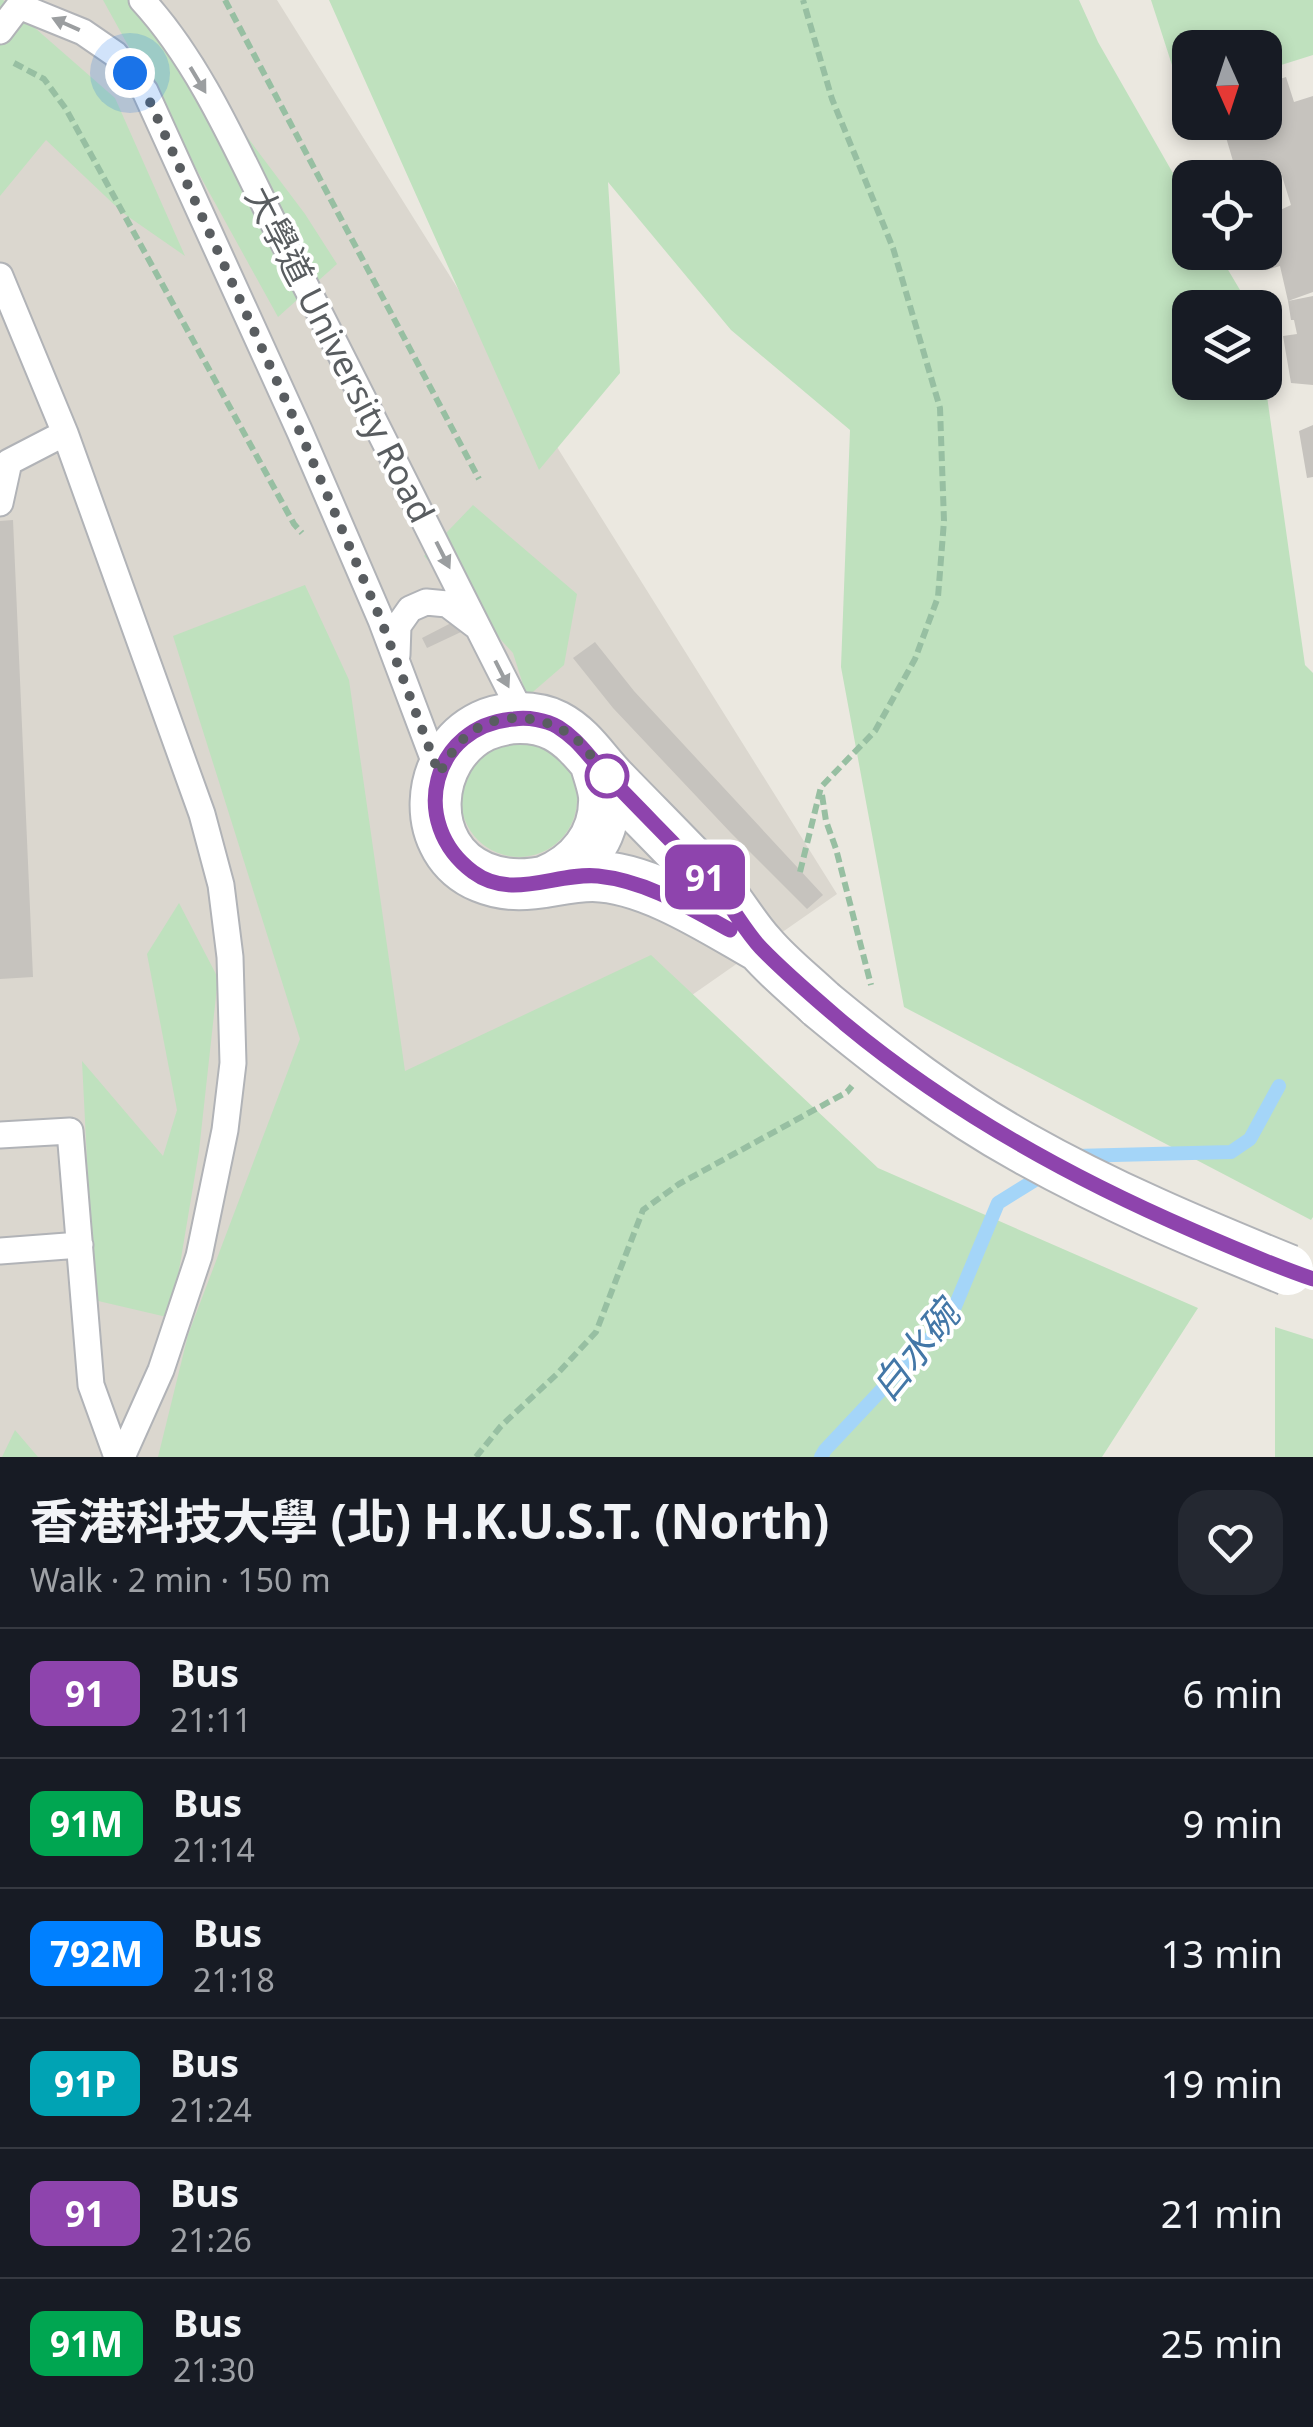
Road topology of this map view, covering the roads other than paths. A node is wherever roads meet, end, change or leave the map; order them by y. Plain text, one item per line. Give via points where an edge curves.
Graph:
1 (142, 0) edge
2 (20, 3) edge
3 (0, 30) edge
4 (0, 276) edge
5 (65, 434) junction
6 (0, 503) edge
7 (480, 629) junction
8 (397, 660) junction
9 (524, 718) junction
10 (596, 765) junction
11 (439, 774) junction
12 (534, 885) junction
13 (759, 946) junction
14 (0, 1135) edge
15 (80, 1245) junction
16 (0, 1251) edge
17 (1300, 1274) edge
18 (119, 1457) edge

1 -> 7 lane, 大學道 University Road via 201,84
2 - 3 lane
8 -> 2 lane, 大學道 University Road via 145,91 115,54
4 - 5 lane
5 - 6 lane via 8,462
5 - 18 lane via 202,814 230,957 233,1063 199,1256 162,1370
7 - 8 lane via 447,604 426,602 410,609 398,626
7 -> 9 lane, 大學道 University Road
8 - 11 lane, 大學道 University Road
9 - 10 street, 大學道 University Road via 554,724
9 - 11 street via 497,720 472,732
10 - 12 street via 604,795 594,840 564,874
10 - 13 street, 大學道 University Road via 718,891
11 - 12 street, 大學道 University Road via 434,802 454,857 478,876
12 - 13 street, 大學道 University Road via 596,876 637,885
13 - 17 street, 大學道 University Road, bridge via 896,1065 1019,1146 1145,1210
14 - 15 lane via 70,1131
15 - 16 lane
15 - 18 lane via 91,1385

